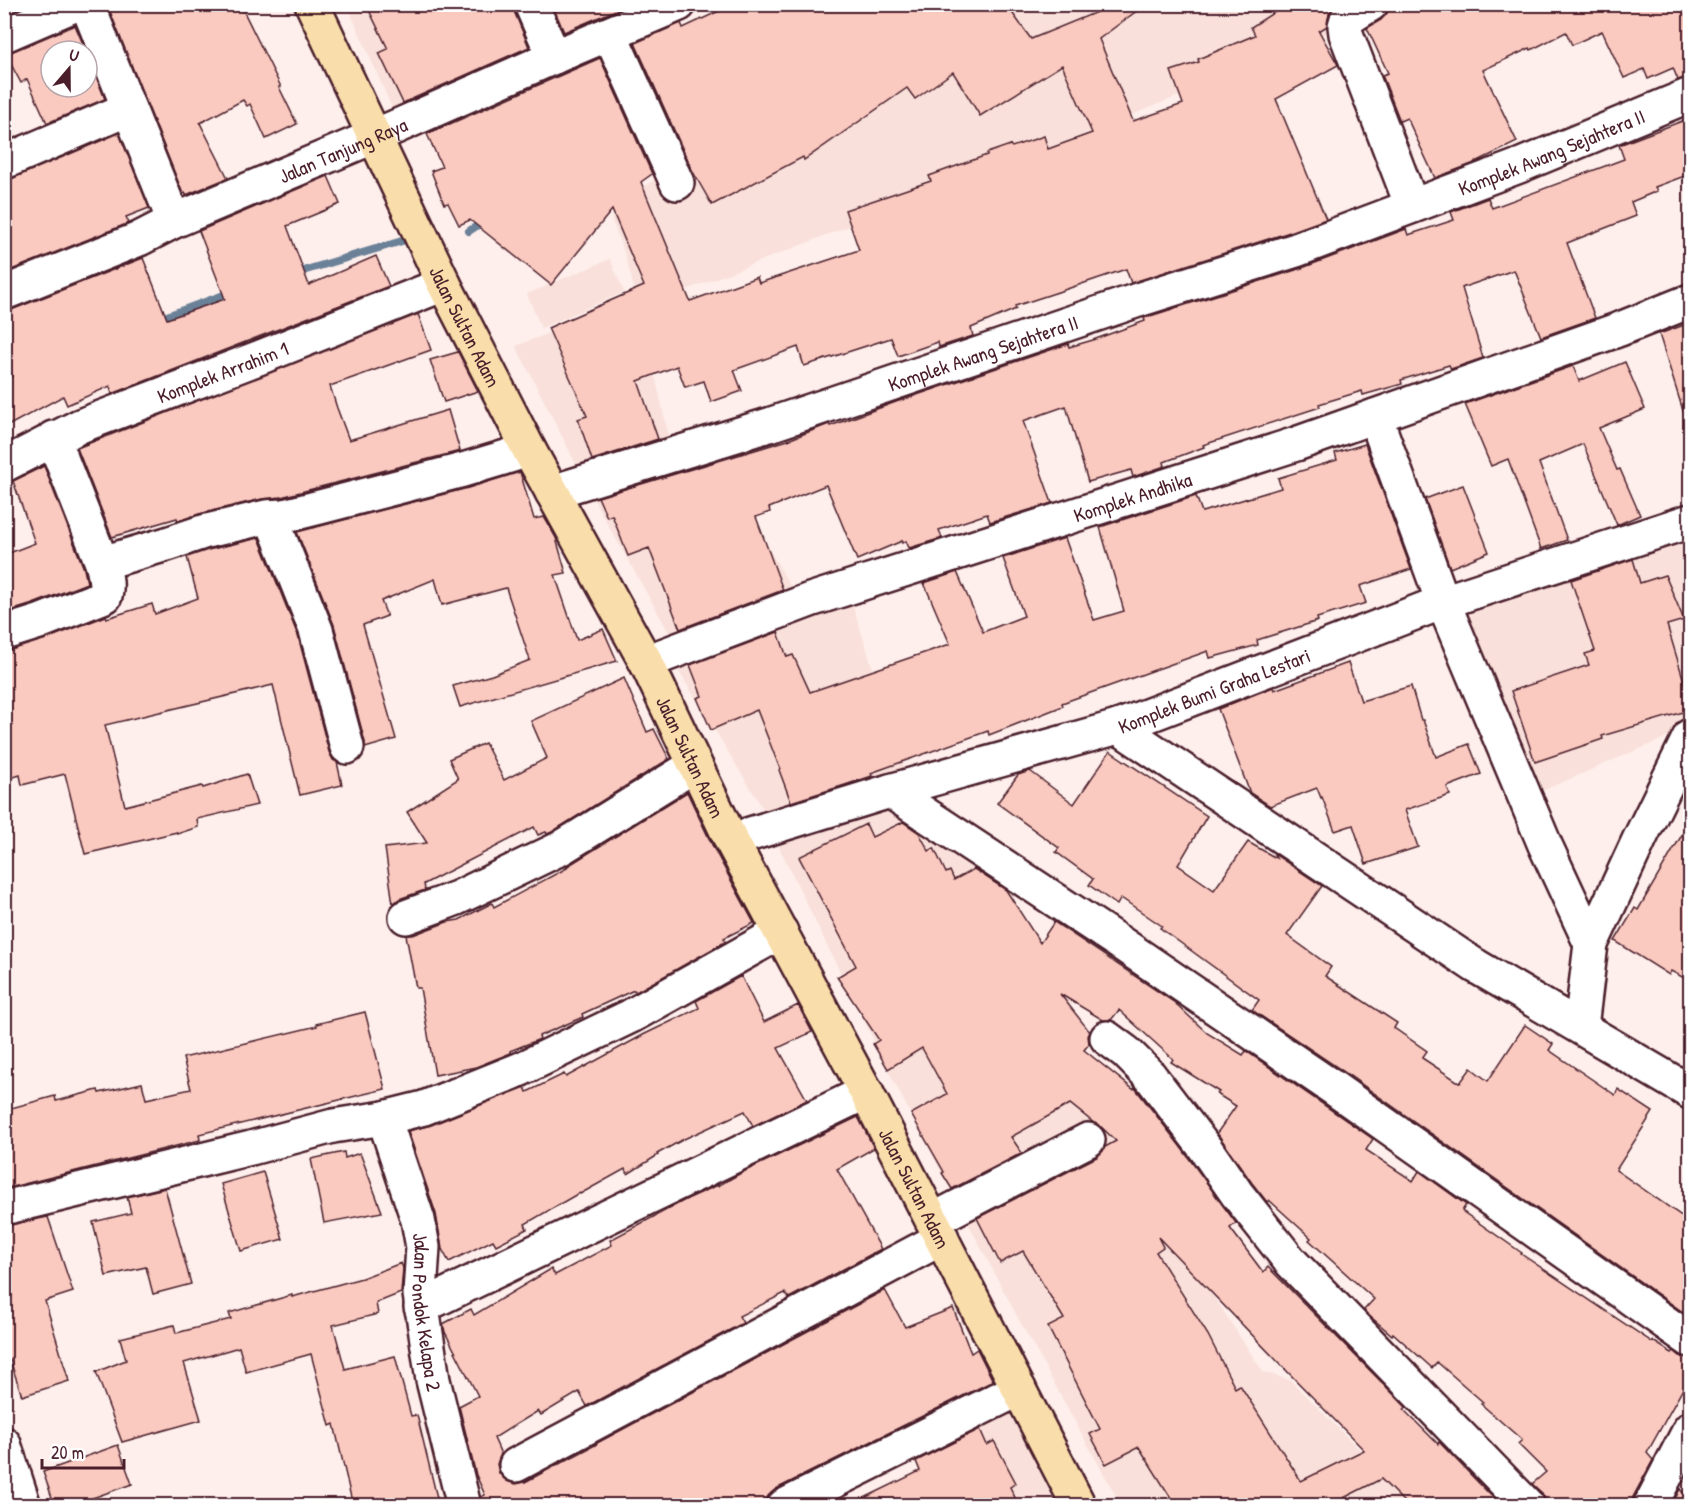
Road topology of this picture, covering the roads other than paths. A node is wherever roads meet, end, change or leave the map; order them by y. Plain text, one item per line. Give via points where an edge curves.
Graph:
1 (76, 4) edge
2 (87, 4) edge
3 (312, 4) edge
4 (531, 4) edge
5 (679, 4) edge
6 (1371, 4) edge
7 (610, 34) junction
8 (4, 35) edge
9 (554, 57) junction
10 (1690, 95) edge
11 (128, 109) junction
12 (375, 136) junction
13 (4, 162) edge
14 (677, 183) dead end
15 (1412, 206) junction
16 (174, 221) junction
17 (444, 284) junction
18 (4, 293) edge
19 (1690, 301) edge
20 (1375, 416) junction
21 (53, 438) junction
22 (529, 450) junction
23 (4, 465) edge
24 (552, 492) junction
25 (271, 517) junction
26 (1690, 521) edge
27 (102, 563) junction
28 (1443, 602) junction
29 (4, 633) edge
30 (646, 662) junction
31 (1118, 727) junction
32 (1690, 736) edge
33 (347, 747) dead end
34 (695, 765) junction
35 (890, 791) junction
36 (731, 840) junction
37 (406, 917) dead end
38 (781, 932) junction
39 (1591, 944) junction
40 (1581, 1027) junction
41 (1107, 1038) dead end
42 (866, 1092) junction
43 (1690, 1092) edge
44 (384, 1118) junction
45 (1088, 1140) dead end
46 (4, 1208) edge
47 (937, 1229) junction
48 (421, 1307) junction
49 (1690, 1340) edge
50 (1019, 1389) junction
51 (1690, 1429) edge
52 (7, 1457) edge
53 (516, 1465) dead end
54 (24, 1506) edge
55 (464, 1506) edge
56 (784, 1506) edge
57 (1079, 1506) edge
58 (1528, 1506) edge
59 (1650, 1506) edge

1 - 8 street
2 - 11 street
3 - 12 main road, Jalan Sultan Adam
4 - 9 street
5 - 7 street, Jalan Tanjung Raya
6 - 15 street via 1347,19 1346,34
7 - 9 street, Jalan Tanjung Raya
7 - 14 street
9 - 12 street, Jalan Tanjung Raya
10 - 15 street, Komplek Awang Sejahtera II
11 - 13 street
11 - 16 street
12 - 16 street, Jalan Tanjung Raya
12 - 17 main road, Jalan Sultan Adam
15 - 24 street, Komplek Awang Sejahtera II via 1296,250 772,424
16 - 18 street, Jalan Tanjung Raya
17 - 21 street, Komplek Arrahim 1
17 - 22 main road, Jalan Sultan Adam
19 - 20 street, Komplek Andhika
20 - 28 street
20 - 30 street, Komplek Andhika via 810,600
21 - 23 street, Komplek Arrahim 1
21 - 27 street
22 - 24 main road, Jalan Sultan Adam
22 - 25 street via 364,496
24 - 30 main road, Jalan Sultan Adam
25 - 27 street via 203,532
25 - 33 street via 316,630
26 - 28 street, Komplek Bumi Graha Lestari
27 - 29 street via 105,596
28 - 31 street, Komplek Bumi Graha Lestari
28 - 39 street
30 - 34 main road, Jalan Sultan Adam
31 - 35 street, Komplek Bumi Graha Lestari
31 - 40 street via 1474,965
32 - 39 street
34 - 36 main road, Jalan Sultan Adam
34 - 37 street via 561,849 457,898
35 - 36 street, Komplek Bumi Graha Lestari
35 - 49 street via 1332,1087
36 - 38 main road, Jalan Sultan Adam
38 - 42 main road, Jalan Sultan Adam
38 - 44 street via 631,1016 521,1069 424,1108
39 - 40 street
40 - 43 street
41 - 58 street via 1150,1076 1290,1261
42 - 47 main road, Jalan Sultan Adam
42 - 48 street
44 - 46 street via 333,1126
44 - 48 street, Jalan Pondok Kelapa 2 via 418,1220 423,1247
45 - 47 street
47 - 50 main road, Jalan Sultan Adam
47 - 53 street
48 - 55 street, Jalan Pondok Kelapa 2 via 433,1380
50 - 56 street
50 - 57 main road, Jalan Sultan Adam
51 - 59 street
52 - 54 street

